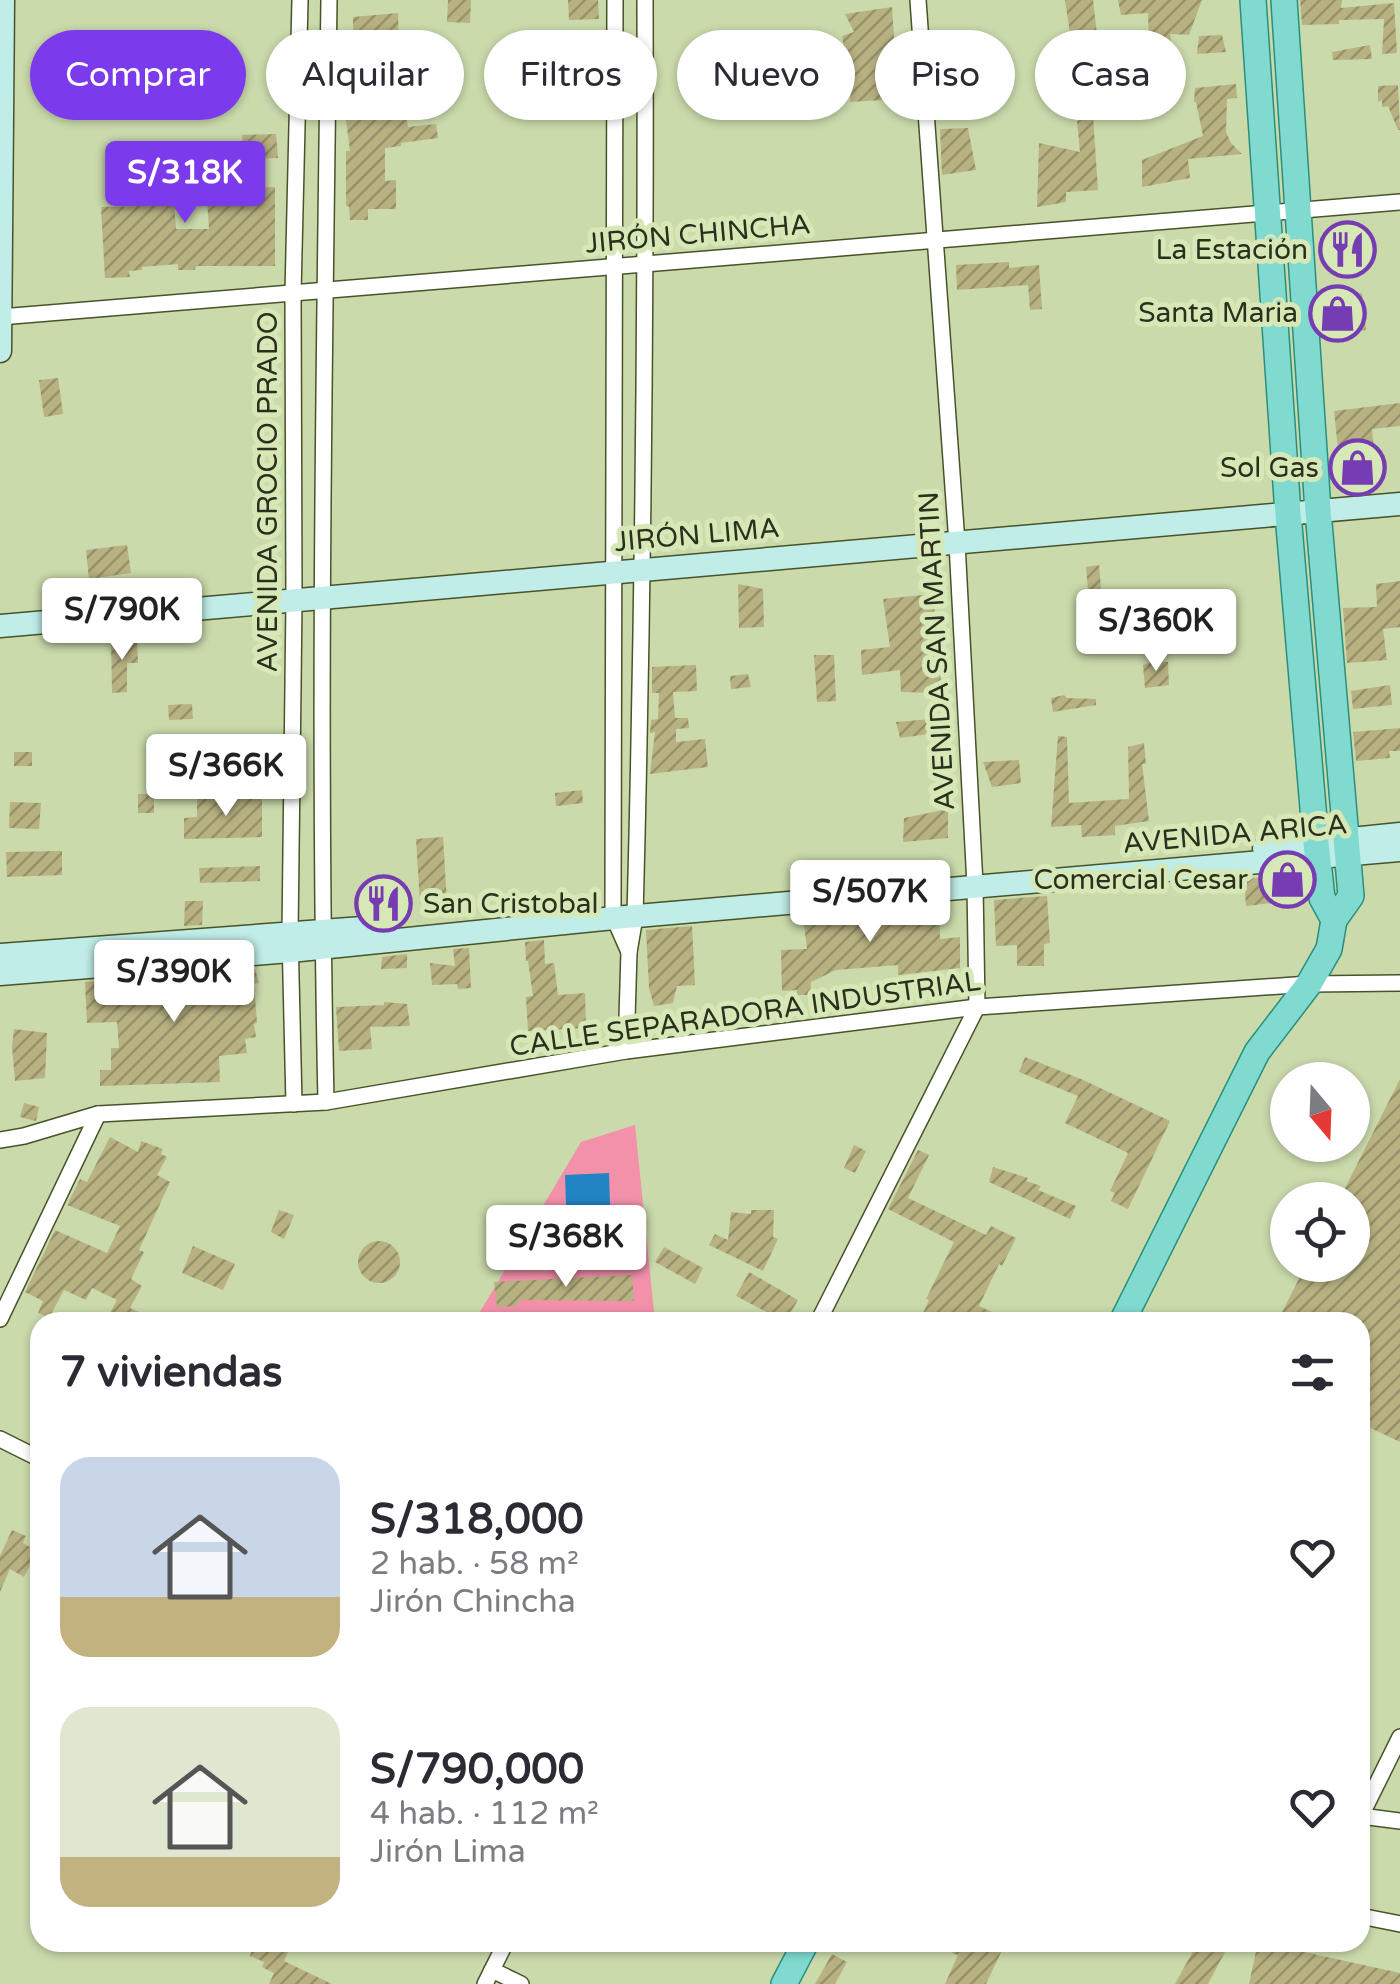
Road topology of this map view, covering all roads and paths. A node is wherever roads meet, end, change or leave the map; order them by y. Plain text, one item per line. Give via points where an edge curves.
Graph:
1 (3, 0) edge
2 (300, 0) edge
3 (329, 0) edge
4 (615, 0) edge
5 (646, 0) edge
6 (918, 0) edge
7 (1253, 0) edge
8 (1284, 0) edge
9 (1400, 202) edge
10 (1298, 210) junction
11 (1268, 212) junction
12 (936, 240) junction
13 (646, 264) junction
14 (615, 266) junction
15 (325, 290) junction
16 (293, 293) junction
17 (0, 317) edge
18 (0, 351) edge
19 (1400, 504) edge
20 (1318, 511) junction
21 (1288, 514) junction
22 (957, 542) junction
23 (643, 570) junction
24 (612, 573) junction
25 (322, 598) junction
26 (294, 601) junction
27 (0, 626) edge
28 (1400, 834) edge
29 (1348, 847) junction
30 (1400, 850) edge
31 (1317, 851) junction
32 (975, 880) junction
33 (624, 911) junction
34 (1334, 920) junction
35 (322, 940) junction
36 (290, 943) junction
37 (0, 955) edge
38 (0, 974) edge
39 (1400, 983) edge
40 (1309, 984) junction
41 (977, 1007) junction
42 (626, 1051) junction
43 (326, 1102) junction
44 (294, 1104) junction
45 (98, 1114) junction
46 (0, 1140) edge
47 (823, 1312) edge
48 (1127, 1312) edge
49 (0, 1319) edge
50 (0, 1439) edge
51 (30, 1454) edge
52 (1400, 1737) edge
53 (1370, 1797) edge
54 (1370, 1818) edge
55 (1400, 1821) edge
56 (1370, 1918) edge
57 (1400, 1924) edge
58 (501, 1952) edge
59 (801, 1952) edge
60 (488, 1977) edge
61 (521, 1984) edge
62 (784, 1984) edge

1 - 17 street
2 - 16 street, AVENIDA GROCIO PRADO
3 - 15 street, AVENIDA GROCIO PRADO
4 - 14 street
5 - 13 street
6 - 12 street, AVENIDA SAN MARTIN
7 - 11 main road
8 - 10 main road
9 - 10 street, JIRÓN CHINCHA
10 - 11 street, JIRÓN CHINCHA
10 - 20 main road
11 - 12 street, JIRÓN CHINCHA
11 - 21 main road
12 - 13 street, JIRÓN CHINCHA
12 - 22 street, AVENIDA SAN MARTIN
13 - 14 street, JIRÓN CHINCHA
13 - 23 street
14 - 15 street, JIRÓN CHINCHA
14 - 24 street
15 - 16 street, JIRÓN CHINCHA
15 - 25 street, AVENIDA GROCIO PRADO
16 - 17 street, JIRÓN CHINCHA
16 - 26 street, AVENIDA GROCIO PRADO
17 - 18 street
19 - 20 street, JIRÓN LIMA
20 - 21 street, JIRÓN LIMA
20 - 29 main road
21 - 22 street, JIRÓN LIMA
21 - 31 main road
22 - 23 street, JIRÓN LIMA
22 - 32 street, AVENIDA SAN MARTIN
23 - 24 street, JIRÓN LIMA
23 - 33 street
24 - 25 street, JIRÓN LIMA
24 - 33 street
25 - 26 street, JIRÓN LIMA
25 - 35 street, AVENIDA GROCIO PRADO
26 - 27 street, JIRÓN LIMA
26 - 36 street, AVENIDA GROCIO PRADO
28 - 29 street, AVENIDA ARICA
29 - 30 street, AVENIDA ARICA
29 - 31 street, AVENIDA ARICA
29 - 34 main road via 1351,896
31 - 32 street, AVENIDA ARICA
31 - 34 main road via 1322,898
32 - 33 street, AVENIDA ARICA
32 - 41 street, AVENIDA SAN MARTIN
33 - 35 street, AVENIDA ARICA
33 - 42 street
34 - 40 main road via 1329,949
35 - 36 street, AVENIDA ARICA
35 - 43 street, AVENIDA GROCIO PRADO
36 - 37 street, AVENIDA ARICA
36 - 38 street, AVENIDA ARICA
36 - 44 street, AVENIDA GROCIO PRADO
39 - 40 street, CALLE SEPARADORA INDUSTRIAL
40 - 41 street, CALLE SEPARADORA INDUSTRIAL
40 - 48 main road via 1257,1052
41 - 42 street, CALLE SEPARADORA INDUSTRIAL
41 - 47 street, AVENIDA SAN MARTIN
42 - 43 street, CALLE SEPARADORA INDUSTRIAL
43 - 44 street, CALLE SEPARADORA INDUSTRIAL
44 - 45 street, CALLE SEPARADORA INDUSTRIAL
45 - 46 street, CALLE SEPARADORA INDUSTRIAL
45 - 49 street
50 - 51 street
52 - 53 street
54 - 55 street
56 - 57 street
58 - 60 street
59 - 62 main road
60 - 61 street

